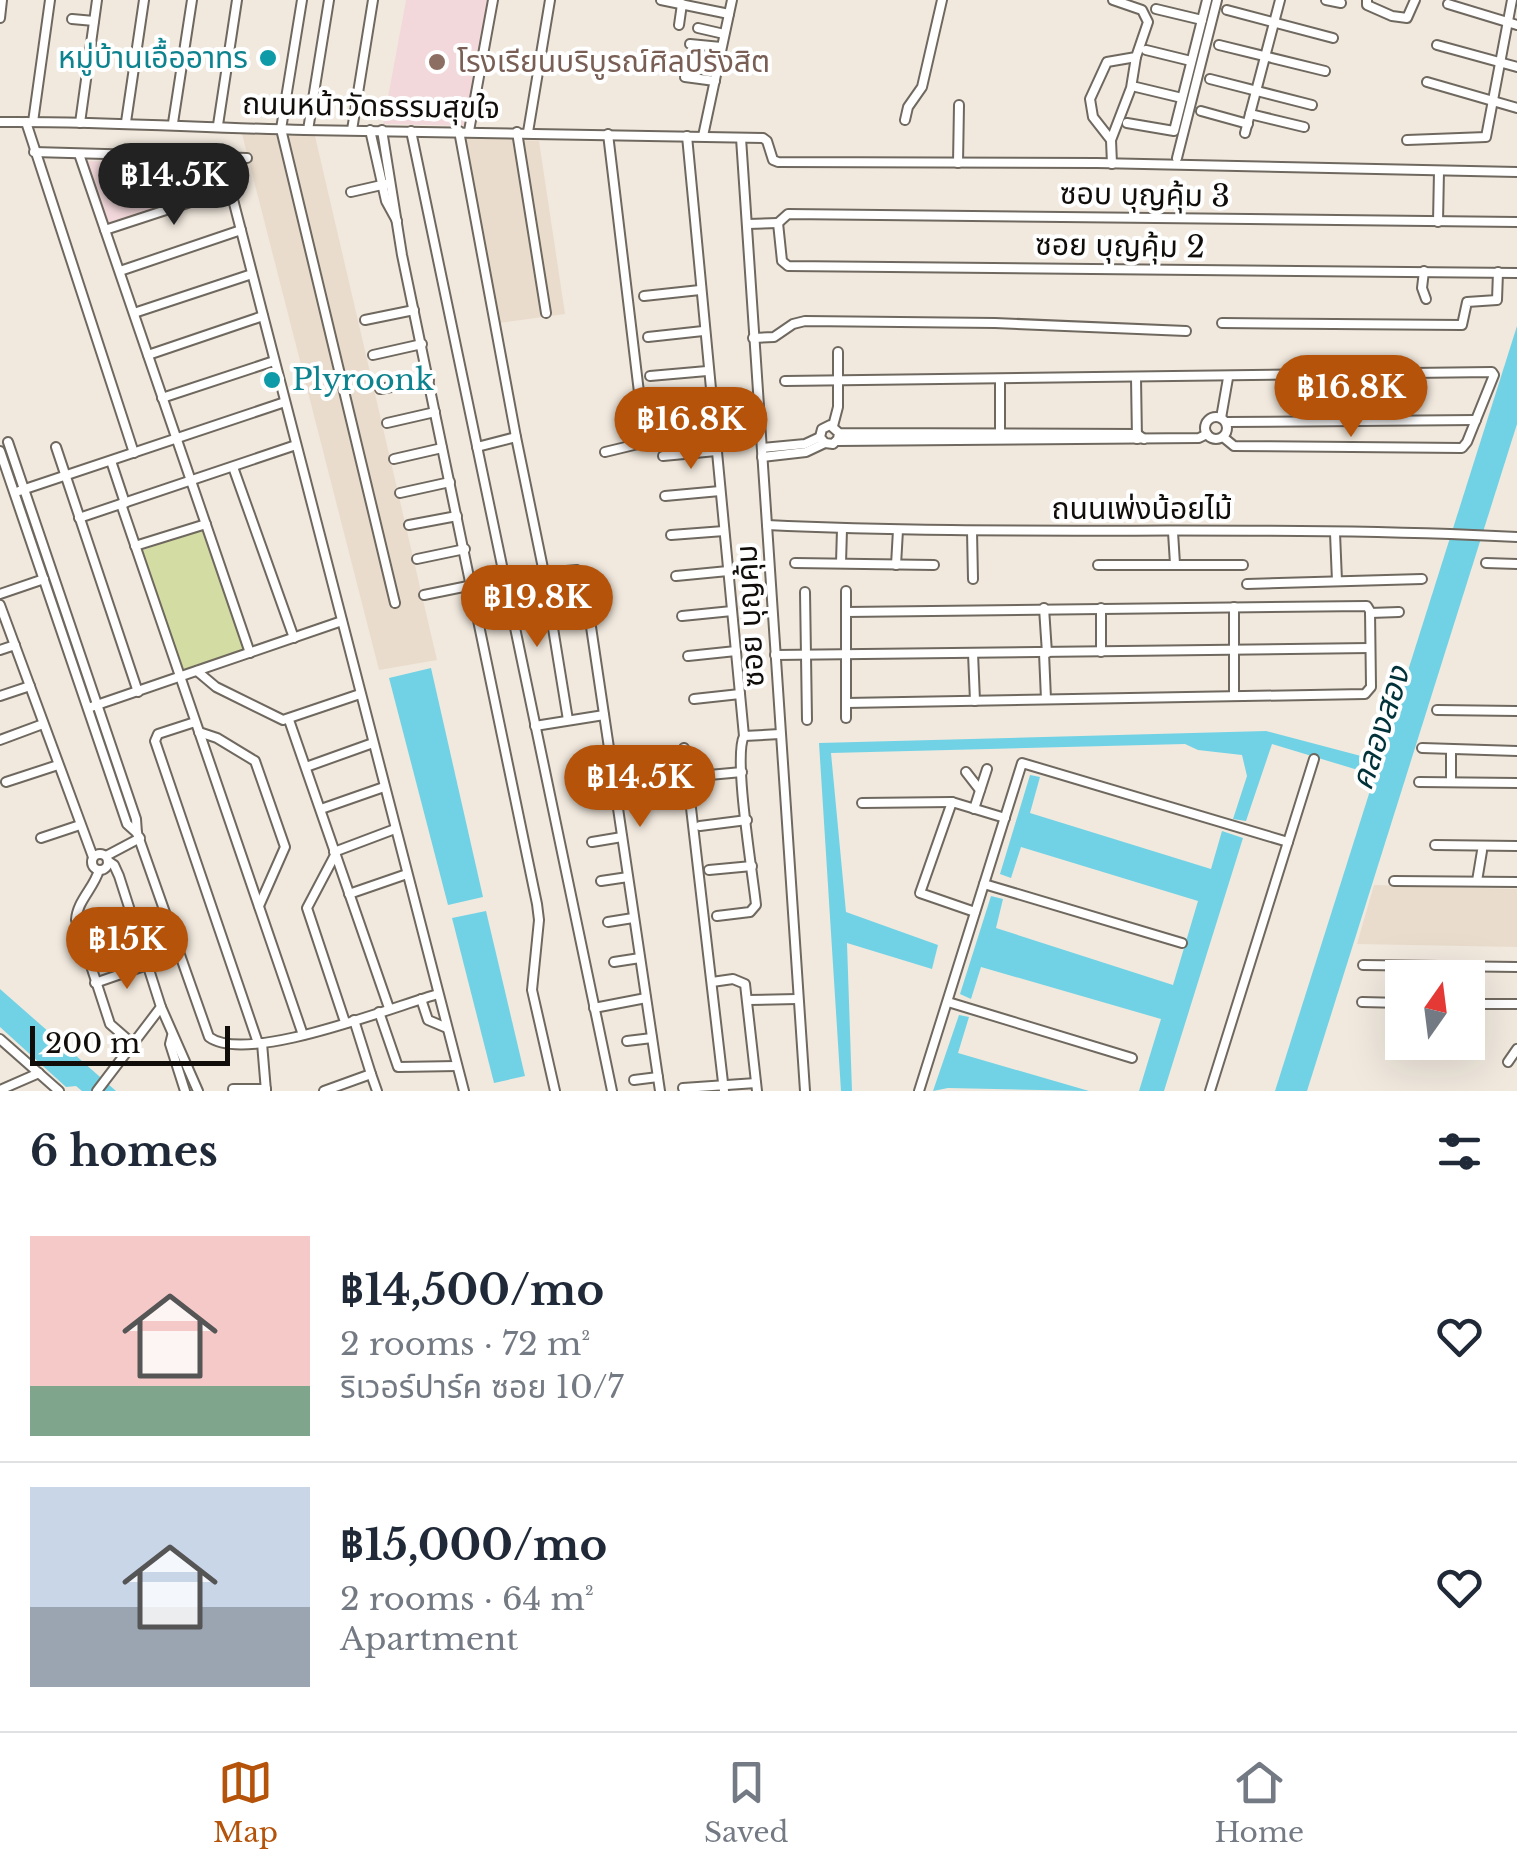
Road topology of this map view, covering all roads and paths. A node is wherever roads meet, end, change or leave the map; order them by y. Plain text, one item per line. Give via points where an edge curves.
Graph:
1 (2, 0) edge
2 (50, 0) edge
3 (97, 0) edge
4 (144, 0) edge
5 (192, 0) edge
6 (237, 0) edge
7 (302, 0) edge
8 (329, 0) edge
9 (373, 0) edge
10 (493, 0) edge
11 (550, 0) edge
12 (661, 0) edge
13 (732, 0) edge
14 (942, 0) edge
15 (1113, 0) edge
16 (1207, 0) edge
17 (1217, 0) edge
18 (1280, 0) edge
19 (1326, 0) edge
20 (1367, 0) edge
21 (1415, 0) edge
22 (1512, 0) edge
23 (682, 4) junction
24 (1341, 4) dead end
25 (1448, 4) dead end
26 (1156, 9) dead end
27 (1228, 10) dead end
28 (728, 14) junction
29 (0, 18) edge
30 (72, 18) dead end
31 (1202, 20) junction
32 (94, 21) junction
33 (1274, 23) junction
34 (1512, 24) edge
35 (680, 25) dead end
36 (698, 28) dead end
37 (724, 34) junction
38 (1333, 38) dead end
39 (690, 44) dead end
40 (1219, 44) dead end
41 (1436, 45) dead end
42 (722, 47) junction
43 (1146, 50) dead end
44 (1136, 57) junction
45 (1265, 58) junction
46 (696, 59) dead end
47 (1191, 61) junction
48 (1502, 62) junction
49 (718, 64) junction
50 (1517, 66) edge
51 (1326, 71) dead end
52 (686, 77) dead end
53 (1210, 79) dead end
54 (715, 81) junction
55 (1427, 82) dead end
56 (1136, 87) dead end
57 (1256, 91) junction
58 (1182, 98) junction
59 (1495, 102) junction
60 (960, 105) dead end
61 (1312, 105) dead end
62 (1517, 108) edge
63 (1201, 111) dead end
64 (905, 120) dead end
65 (0, 122) edge
66 (29, 122) junction
67 (80, 122) junction
68 (126, 122) junction
69 (173, 123) junction
70 (1127, 123) dead end
71 (1248, 123) junction
72 (218, 125) junction
73 (1304, 127) dead end
74 (281, 129) junction
75 (308, 130) junction
76 (352, 130) junction
77 (370, 130) junction
78 (382, 130) junction
79 (411, 131) junction
80 (464, 131) junction
81 (517, 132) junction
82 (528, 132) junction
83 (608, 134) junction
84 (687, 136) junction
85 (703, 136) junction
86 (740, 138) junction
87 (1111, 140) junction
88 (1407, 140) dead end
89 (34, 152) junction
90 (79, 154) junction
91 (222, 157) junction
92 (246, 158) dead end
93 (1177, 158) dead end
94 (958, 163) junction
95 (1112, 164) junction
96 (1438, 171) junction
97 (1517, 172) edge
98 (387, 184) junction
99 (230, 190) junction
100 (351, 192) dead end
101 (1438, 222) junction
102 (1517, 222) edge
103 (778, 223) junction
104 (748, 224) junction
105 (105, 230) junction
106 (241, 230) junction
107 (120, 271) junction
108 (1424, 272) junction
109 (1498, 272) junction
110 (1517, 273) edge
111 (252, 274) junction
112 (700, 290) junction
113 (644, 296) dead end
114 (1426, 299) dead end
115 (414, 310) junction
116 (134, 313) junction
117 (546, 313) dead end
118 (263, 316) junction
119 (365, 320) dead end
120 (1222, 323) dead end
121 (703, 331) junction
122 (1186, 331) dead end
123 (648, 337) dead end
124 (753, 338) junction
125 (422, 344) junction
126 (838, 352) dead end
127 (148, 355) junction
128 (372, 355) dead end
129 (274, 361) junction
130 (707, 371) junction
131 (650, 376) dead end
132 (1136, 378) junction
133 (1228, 378) junction
134 (428, 380) junction
135 (1000, 380) junction
136 (785, 381) dead end
137 (838, 381) junction
138 (380, 389) dead end
139 (162, 398) junction
140 (284, 402) junction
141 (711, 411) junction
142 (435, 412) junction
143 (657, 416) dead end
144 (1223, 420) junction
145 (1476, 420) junction
146 (387, 423) dead end
147 (836, 433) junction
148 (1000, 434) junction
149 (1206, 434) junction
150 (1223, 436) junction
151 (516, 437) junction
152 (1139, 438) junction
153 (176, 440) junction
154 (823, 440) junction
155 (8, 442) dead end
156 (296, 445) junction
157 (56, 447) dead end
158 (477, 447) junction
159 (442, 448) junction
160 (0, 451) edge
161 (716, 451) junction
162 (605, 452) dead end
163 (762, 452) junction
164 (134, 453) junction
165 (663, 456) dead end
166 (394, 459) dead end
167 (111, 461) junction
168 (233, 467) junction
169 (65, 476) junction
170 (190, 481) junction
171 (450, 482) junction
172 (19, 491) junction
173 (720, 491) junction
174 (400, 492) dead end
175 (666, 496) dead end
176 (123, 504) junction
177 (457, 516) junction
178 (79, 518) junction
179 (206, 524) junction
180 (767, 525) junction
181 (409, 526) dead end
182 (842, 529) junction
183 (898, 530) junction
184 (724, 531) junction
185 (972, 531) junction
186 (1173, 532) junction
187 (1334, 533) junction
188 (671, 535) dead end
189 (1517, 537) edge
190 (135, 546) junction
191 (465, 549) junction
192 (416, 558) dead end
193 (796, 563) dead end
194 (1486, 563) dead end
195 (842, 564) junction
196 (896, 564) junction
197 (1174, 564) junction
198 (1517, 564) edge
199 (934, 565) dead end
200 (1098, 565) dead end
201 (1243, 565) dead end
202 (728, 571) junction
203 (544, 574) junction
204 (676, 576) dead end
205 (972, 579) dead end
206 (1422, 579) dead end
207 (44, 580) junction
208 (1337, 581) junction
209 (1247, 584) dead end
210 (473, 585) junction
211 (846, 590) dead end
212 (804, 592) dead end
213 (0, 594) edge
214 (424, 595) dead end
215 (395, 603) dead end
216 (0, 606) edge
217 (1234, 607) junction
218 (1044, 608) junction
219 (1101, 608) junction
220 (732, 611) junction
221 (846, 612) junction
222 (1399, 612) dead end
223 (1370, 613) junction
224 (682, 616) dead end
225 (342, 621) junction
226 (294, 638) junction
227 (15, 645) junction
228 (1370, 648) junction
229 (0, 650) edge
230 (736, 651) junction
231 (1235, 651) junction
232 (1101, 652) junction
233 (250, 653) junction
234 (805, 653) junction
235 (973, 653) junction
236 (846, 654) junction
237 (1045, 654) junction
238 (775, 655) junction
239 (688, 656) dead end
240 (197, 671) junction
241 (181, 676) junction
242 (30, 686) junction
243 (138, 692) junction
244 (360, 694) junction
245 (740, 694) junction
246 (1234, 695) junction
247 (0, 696) edge
248 (694, 698) dead end
249 (1046, 699) junction
250 (974, 701) junction
251 (846, 702) junction
252 (92, 707) junction
253 (1437, 710) dead end
254 (1517, 711) edge
255 (604, 715) junction
256 (846, 718) dead end
257 (289, 720) junction
258 (568, 720) junction
259 (807, 720) dead end
260 (196, 722) junction
261 (43, 724) junction
262 (535, 726) junction
263 (200, 732) junction
264 (780, 734) junction
265 (0, 740) edge
266 (742, 740) junction
267 (373, 742) junction
268 (684, 748) dead end
269 (1422, 748) dead end
270 (1452, 749) junction
271 (1517, 751) edge
272 (610, 757) junction
273 (1314, 759) dead end
274 (579, 761) dead end
275 (58, 765) junction
276 (306, 766) junction
277 (987, 769) dead end
278 (742, 772) junction
279 (966, 772) dead end
280 (698, 776) dead end
281 (6, 782) dead end
282 (1419, 782) dead end
283 (1451, 782) junction
284 (1517, 784) edge
285 (384, 787) junction
286 (980, 790) junction
287 (616, 798) junction
288 (588, 802) dead end
289 (952, 802) junction
290 (862, 804) dead end
291 (320, 809) junction
292 (974, 809) junction
293 (1004, 818) junction
294 (747, 820) junction
295 (80, 825) junction
296 (700, 826) dead end
297 (395, 829) junction
298 (139, 836) junction
299 (622, 837) junction
300 (41, 838) dead end
301 (592, 842) dead end
302 (1288, 842) junction
303 (1435, 845) dead end
304 (1517, 846) edge
305 (1482, 852) dead end
306 (335, 853) junction
307 (93, 857) junction
308 (107, 859) junction
309 (752, 866) junction
310 (99, 870) junction
311 (708, 870) dead end
312 (407, 874) junction
313 (628, 877) junction
314 (601, 881) dead end
315 (1394, 881) dead end
316 (1477, 882) junction
317 (1517, 882) edge
318 (984, 884) junction
319 (349, 894) junction
320 (258, 906) junction
321 (976, 912) junction
322 (717, 916) dead end
323 (634, 918) junction
324 (608, 922) dead end
325 (1182, 944) dead end
326 (640, 958) junction
327 (614, 962) dead end
328 (1363, 964) dead end
329 (147, 965) junction
330 (1385, 965) edge
331 (1485, 966) edge
332 (1517, 966) edge
333 (95, 982) junction
334 (712, 982) junction
335 (438, 994) junction
336 (646, 998) junction
337 (420, 999) junction
338 (797, 999) junction
339 (748, 1000) junction
340 (948, 1002) junction
341 (1362, 1002) dead end
342 (1385, 1003) edge
343 (1485, 1004) edge
344 (1517, 1004) edge
345 (161, 1007) junction
346 (594, 1008) junction
347 (384, 1010) junction
348 (350, 1021) junction
349 (447, 1028) junction
350 (303, 1035) junction
351 (172, 1036) junction
352 (652, 1038) junction
353 (0, 1039) edge
354 (627, 1041) dead end
355 (260, 1043) junction
356 (134, 1045) junction
357 (1517, 1050) edge
358 (1132, 1058) dead end
359 (1508, 1062) dead end
360 (457, 1066) junction
361 (39, 1073) junction
362 (371, 1074) junction
363 (658, 1078) junction
364 (634, 1080) dead end
365 (756, 1087) edge
366 (682, 1088) dead end
367 (233, 1089) edge
368 (723, 1089) edge
369 (0, 1090) edge
370 (266, 1090) edge
371 (59, 1091) edge
372 (97, 1091) edge
373 (186, 1091) edge
374 (198, 1091) edge
375 (324, 1091) edge
376 (377, 1091) edge
377 (464, 1091) edge
378 (555, 1091) edge
379 (612, 1091) edge
380 (660, 1091) edge
381 (804, 1091) edge
382 (919, 1091) edge
383 (1210, 1091) edge

1 - 29 street
2 - 66 street
3 - 32 street
4 - 68 street
5 - 69 street
6 - 72 street
7 - 74 street
8 - 75 street
9 - 76 street
10 - 80 street
11 - 82 street
12 - 23 street
13 - 28 street
14 - 64 street via 922,87
15 - 44 street via 1148,16
16 - 31 street
17 - 93 street
18 - 33 street
19 - 24 street
20 - 21 street via 1374,9 1408,18
22 - 34 street
23 - 28 street
23 - 35 street
25 - 34 street
26 - 31 street
27 - 33 street
28 - 37 street
30 - 32 street
31 - 47 street
32 - 67 street
33 - 38 street
33 - 45 street
34 - 48 street
36 - 37 street
37 - 42 street
39 - 42 street
40 - 45 street
41 - 48 street
42 - 49 street
43 - 47 street
44 - 87 street
44 - 87 street via 1107,62 1093,90 1091,113
45 - 51 street
45 - 57 street
46 - 49 street
47 - 58 street
48 - 50 street
48 - 59 street
49 - 54 street
52 - 54 street
53 - 57 street
54 - 85 street
55 - 59 street
56 - 58 street
57 - 61 street
57 - 71 street
58 - 70 street via 1173,132
59 - 62 street
59 - 88 street via 1484,138
60 - 94 street
63 - 71 street
65 - 66 street, ถนนหน้าวัดธรรมสุขใจ
66 - 67 street, ถนนหน้าวัดธรรมสุขใจ
66 - 89 street
67 - 68 street, ถนนหน้าวัดธรรมสุขใจ
68 - 69 street, ถนนหน้าวัดธรรมสุขใจ
69 - 72 street, ถนนหน้าวัดธรรมสุขใจ
71 - 73 street
72 - 74 street, ถนนหน้าวัดธรรมสุขใจ
74 - 75 street, ถนนหน้าวัดธรรมสุขใจ
74 - 215 street
75 - 76 street, ถนนหน้าวัดธรรมสุขใจ
76 - 77 street, ถนนหน้าวัดธรรมสุขใจ
77 - 78 street, ถนนหน้าวัดธรรมสุขใจ
77 - 98 street
78 - 79 street, ถนนหน้าวัดธรรมสุขใจ
78 - 98 street
79 - 80 street, ถนนหน้าวัดธรรมสุขใจ
79 - 158 street
80 - 81 street, ถนนหน้าวัดธรรมสุขใจ
80 - 151 street
81 - 82 street, ถนนหน้าวัดธรรมสุขใจ
81 - 117 street
82 - 83 street, ถนนหน้าวัดธรรมสุขใจ
83 - 84 street, ถนนหน้าวัดธรรมสุขใจ
83 - 162 street via 644,434 638,444
84 - 85 street, ถนนหน้าวัดธรรมสุขใจ
84 - 112 street
85 - 86 street, ถนนหน้าวัดธรรมสุขใจ
86 - 94 street via 766,140 778,162
86 - 104 street, ซอย บุญคุ้ม
87 - 95 street
89 - 90 street
89 - 164 street
90 - 91 street
90 - 105 street
91 - 92 street
91 - 99 street
94 - 95 street
95 - 96 street
96 - 97 street
96 - 101 street
98 - 100 street
98 - 115 street
99 - 105 street
99 - 106 street
101 - 102 street, ซอบ บุญคุ้ม 3
101 - 103 street, ซอบ บุญคุ้ม 3 via 788,214
103 - 104 street, ซอบ บุญคุ้ม 3
103 - 108 street, ซอย บุญคุ้ม 2 via 782,263 788,266
104 - 124 street, ซอย บุญคุ้ม
105 - 107 street
106 - 107 street
106 - 111 street
107 - 116 street
108 - 109 street, ซอย บุญคุ้ม 2
108 - 114 street
109 - 110 street, ซอย บุญคุ้ม 2
109 - 120 street via 1497,300 1467,302 1462,325
111 - 116 street
111 - 118 street
112 - 113 street
112 - 121 street
115 - 119 street
115 - 125 street
116 - 127 street
118 - 127 street
118 - 129 street
121 - 123 street
121 - 130 street
122 - 124 street via 805,321 774,337
124 - 163 street, ซอย บุญคุ้ม
125 - 128 street
125 - 134 street
126 - 137 street
127 - 139 street
129 - 139 street
129 - 140 street
130 - 131 street
130 - 141 street
132 - 133 street
132 - 135 street
132 - 152 street
133 - 144 street
133 - 145 street via 1492,372
134 - 138 street
134 - 142 street
135 - 137 street
135 - 148 street
136 - 137 street
137 - 147 street
139 - 153 street
140 - 153 street
140 - 156 street
141 - 143 street
141 - 161 street
142 - 146 street
142 - 159 street
144 - 145 street
144 - 149 street via 1206,421
144 - 150 street
145 - 150 street via 1462,448 1234,446
147 - 148 street
147 - 152 street
147 - 154 street
147 - 154 street via 824,427
148 - 152 street
149 - 150 street
149 - 152 street
151 - 158 street
151 - 203 street
153 - 164 street
153 - 170 street
154 - 163 street
155 - 172 street
156 - 168 street
156 - 225 street
157 - 169 street
158 - 262 street
159 - 166 street
159 - 171 street
160 - 172 street
161 - 165 street
161 - 173 street
163 - 180 street, ซอย บุญคุ้ม
164 - 167 street
167 - 169 street
167 - 176 street
168 - 170 street
168 - 226 street
169 - 172 street
169 - 178 street
170 - 176 street
170 - 179 street
171 - 174 street
171 - 177 street
172 - 207 street
172 - 252 street
173 - 175 street
173 - 184 street
176 - 178 street
176 - 190 street
177 - 181 street
177 - 191 street
178 - 243 street
179 - 190 street
179 - 233 street
180 - 182 street, ถนนเพ่งน้อยไม้
180 - 238 street, ซอย บุญคุ้ม
182 - 183 street, ถนนเพ่งน้อยไม้
182 - 195 street
183 - 185 street, ถนนเพ่งน้อยไม้
183 - 196 street
184 - 188 street
184 - 202 street
185 - 186 street, ถนนเพ่งน้อยไม้
185 - 205 street
186 - 187 street, ถนนเพ่งน้อยไม้
186 - 197 street
187 - 189 street, ถนนเพ่งน้อยไม้
187 - 208 street
190 - 241 street
191 - 192 street
191 - 210 street
193 - 195 street
194 - 198 street
195 - 196 street
196 - 199 street
197 - 200 street
197 - 201 street
202 - 204 street
202 - 220 street
203 - 255 street via 584,573
203 - 258 street
206 - 208 street
207 - 213 street
207 - 252 street
208 - 209 street
210 - 214 street
210 - 378 street via 537,904 532,990
211 - 221 street
212 - 234 street
216 - 227 street
217 - 219 street
217 - 223 street via 1367,606
217 - 231 street
218 - 219 street
218 - 221 street
218 - 237 street
219 - 232 street
220 - 224 street
220 - 230 street
221 - 236 street
222 - 223 street
223 - 228 street
225 - 226 street
225 - 244 street
226 - 233 street
227 - 229 street
227 - 242 street
228 - 231 street
228 - 246 street via 1371,687 1365,694
230 - 239 street
230 - 245 street
231 - 232 street
231 - 246 street
232 - 237 street
233 - 240 street
234 - 236 street
234 - 238 street
234 - 259 street
235 - 236 street
235 - 237 street
235 - 250 street
236 - 251 street
237 - 249 street
238 - 264 street, ซอย บุญคุ้ม
240 - 241 street
240 - 257 street via 262,712
241 - 243 street
241 - 260 street
242 - 247 street
242 - 261 street
243 - 252 street
244 - 257 street
244 - 267 street
245 - 248 street
245 - 266 street
246 - 249 street
249 - 250 street
250 - 251 street
251 - 256 street
252 - 298 street via 127,824
253 - 254 street
255 - 258 street
255 - 272 street
257 - 276 street
258 - 262 street
260 - 263 street
260 - 355 street via 158,734 155,741
261 - 265 street
261 - 275 street
262 - 346 street
263 - 320 street
263 - 320 street via 249,756 260,770 285,846
264 - 266 street
264 - 338 street, ซอย บุญคุ้ม
266 - 278 street
267 - 276 street
267 - 285 street
268 - 334 street
269 - 270 street
270 - 271 street
270 - 283 street
272 - 274 street
272 - 287 street
273 - 302 street
275 - 281 street
275 - 295 street
276 - 291 street
277 - 286 street
278 - 280 street
278 - 294 street
279 - 286 street
282 - 283 street
283 - 284 street
285 - 291 street
285 - 297 street
286 - 292 street
287 - 288 street
287 - 299 street
289 - 290 street
289 - 292 street
289 - 321 street via 920,894
291 - 306 street
292 - 293 street
293 - 302 street via 1024,762
293 - 318 street
294 - 296 street
294 - 309 street
295 - 300 street
295 - 307 street
297 - 306 street
297 - 312 street
298 - 308 street
298 - 355 street via 209,1037
299 - 301 street
299 - 313 street
302 - 383 street
303 - 304 street
305 - 316 street
306 - 319 street
306 - 348 street via 307,908
307 - 308 street
307 - 310 street
308 - 310 street
308 - 329 street via 119,876
309 - 311 street
309 - 322 street via 756,905 750,912
310 - 333 street via 76,915
312 - 319 street
312 - 335 street
313 - 314 street
313 - 323 street
315 - 316 street
316 - 317 street
318 - 321 street
318 - 325 street
319 - 347 street
320 - 350 street
321 - 340 street
323 - 324 street
323 - 326 street
326 - 327 street
326 - 336 street
328 - 330 street
329 - 333 street
329 - 345 street
331 - 332 street
333 - 356 street via 110,1024
334 - 339 street via 742,981
334 - 368 street
335 - 337 street
335 - 349 street
336 - 346 street
336 - 352 street
337 - 347 street
337 - 349 street via 430,1022
338 - 339 street
338 - 381 street, ซอย บุญคุ้ม
339 - 365 street
340 - 358 street
340 - 382 street
341 - 342 street
343 - 344 street
345 - 351 street
345 - 356 street
346 - 379 street
347 - 348 street
347 - 360 street via 398,1067
348 - 350 street
348 - 362 street
349 - 360 street
350 - 355 street
351 - 373 street
351 - 374 street
352 - 354 street
352 - 363 street
353 - 361 street
355 - 370 street
356 - 372 street
357 - 359 street
360 - 377 street
361 - 369 street
361 - 371 street
362 - 375 street
362 - 376 street
363 - 364 street
363 - 380 street
365 - 368 street
366 - 368 street
367 - 370 street

